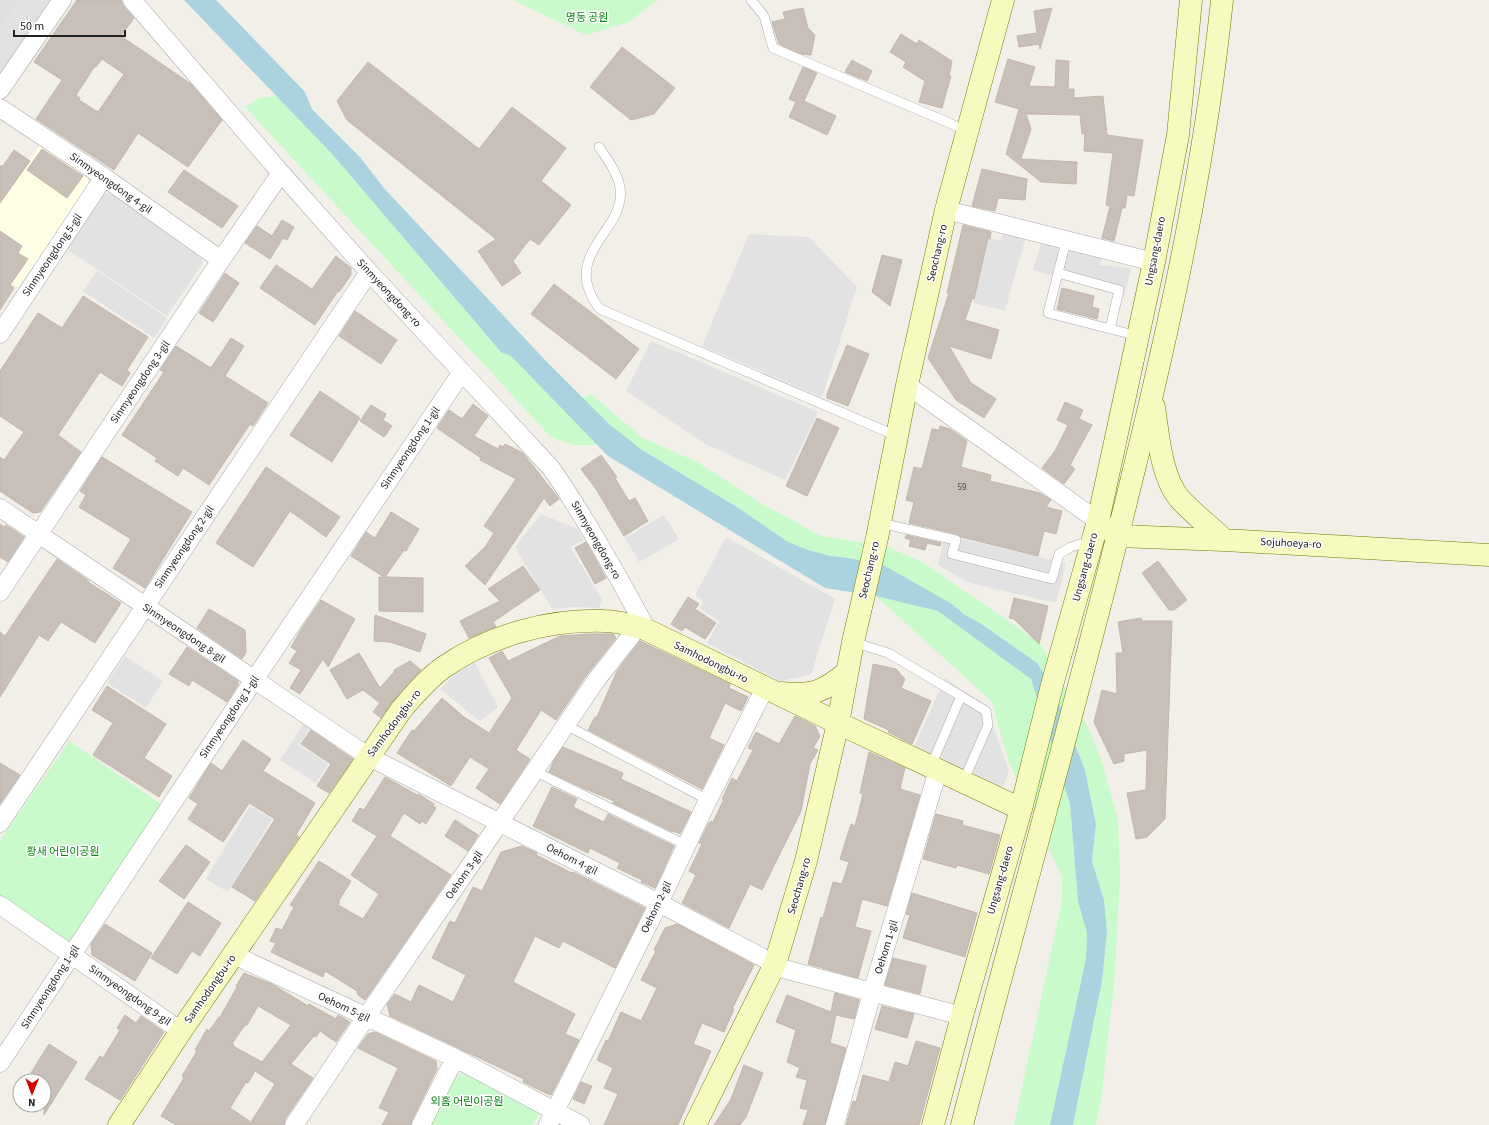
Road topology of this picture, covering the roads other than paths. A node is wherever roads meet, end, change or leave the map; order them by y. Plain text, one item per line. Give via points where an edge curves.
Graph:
1 (62, 0) edge
2 (132, 0) edge
3 (751, 0) edge
4 (1003, 0) edge
5 (1190, 0) edge
6 (1222, 0) edge
7 (0, 90) edge
8 (0, 108) edge
9 (968, 131) junction
10 (599, 147) dead end
11 (281, 173) junction
12 (104, 177) junction
13 (946, 210) junction
14 (1066, 241) junction
15 (221, 260) junction
16 (1154, 262) junction
17 (368, 272) junction
18 (1058, 273) junction
19 (1110, 329) junction
20 (0, 334) edge
21 (1138, 336) junction
22 (462, 372) junction
23 (907, 385) junction
24 (1153, 394) junction
25 (897, 436) junction
26 (0, 508) edge
27 (878, 530) junction
28 (1095, 531) junction
29 (39, 535) junction
30 (1118, 536) junction
31 (1224, 540) junction
32 (1489, 555) edge
33 (0, 592) edge
34 (629, 597) junction
35 (145, 607) junction
36 (615, 622) junction
37 (642, 629) junction
38 (854, 638) junction
39 (847, 672) junction
40 (254, 680) junction
41 (769, 690) junction
42 (961, 696) junction
43 (838, 724) junction
44 (566, 725) junction
45 (368, 757) junction
46 (935, 768) junction
47 (534, 771) junction
48 (963, 782) junction
49 (708, 800) junction
50 (1022, 802) junction
51 (500, 822) junction
52 (0, 823) edge
53 (686, 845) junction
54 (659, 903) junction
55 (0, 905) edge
56 (71, 954) junction
57 (234, 954) junction
58 (775, 964) junction
59 (872, 993) junction
60 (962, 1016) junction
61 (366, 1017) junction
62 (181, 1031) junction
63 (455, 1058) junction
64 (0, 1063) edge
65 (551, 1118) edge
66 (119, 1125) edge
67 (294, 1125) edge
68 (421, 1125) edge
69 (581, 1125) edge
70 (695, 1125) edge
71 (835, 1125) edge
72 (933, 1125) edge
73 (962, 1125) edge

1 - 7 street
2 - 11 street, Sinmyeongdong-ro
3 - 9 lane via 764,16 773,48
4 - 9 street, Seochang-ro
5 - 16 street, Ungsang-daero via 1178,135
6 - 24 street via 1204,143
8 - 12 street, Sinmyeongdong 4-gil
9 - 13 street, Seochang-ro
10 - 25 lane via 617,178 620,189 614,215 588,258 586,269 590,293 600,309
11 - 15 street, Sinmyeongdong 3-gil
11 - 17 street, Sinmyeongdong-ro
12 - 15 street, Sinmyeongdong 4-gil
12 - 20 street, Sinmyeongdong 5-gil
13 - 14 street
13 - 23 street, Seochang-ro
14 - 16 street
14 - 18 lane
15 - 29 street, Sinmyeongdong 3-gil
16 - 21 street, Ungsang-daero
17 - 22 street, Sinmyeongdong-ro
17 - 35 street, Sinmyeongdong 2-gil
18 - 19 lane via 1119,290
18 - 19 lane via 1048,314
19 - 21 lane
21 - 28 street, Ungsang-daero
22 - 34 street, Sinmyeongdong-ro via 551,468 575,502
22 - 40 street, Sinmyeongdong 1-gil
23 - 25 street, Seochang-ro
23 - 28 street
24 - 30 street
24 - 31 street via 1158,434 1170,482 1180,498
25 - 27 street, Seochang-ro
26 - 29 street, Sinmyeongdong 8-gil
27 - 28 lane via 956,540 952,554 1052,579 1058,554
27 - 38 street, Seochang-ro
28 - 30 street
28 - 50 street, Ungsang-daero
29 - 33 street, Sinmyeongdong 3-gil
29 - 35 street, Sinmyeongdong 8-gil
30 - 31 street, Sojuhoeya-ro
30 - 73 street
31 - 32 street, Sojuhoeya-ro
34 - 36 street via 624,611
34 - 37 street, Sinmyeongdong-ro
35 - 40 street, Sinmyeongdong 8-gil
35 - 52 street, Sinmyeongdong 2-gil
36 - 37 street, Samhodongbu-ro
36 - 45 street, Samhodongbu-ro via 578,621 547,625 516,632 469,652 444,667 422,686 401,710
37 - 41 street, Samhodongbu-ro
37 - 44 street, Oehom 3-gil via 598,679
38 - 39 street, Seochang-ro
38 - 42 lane via 888,653
39 - 41 street via 818,692 804,694
39 - 43 street, Seochang-ro
40 - 45 street, Sinmyeongdong 8-gil
40 - 56 street, Sinmyeongdong 1-gil
41 - 43 street, Samhodongbu-ro
41 - 49 street, Oehom 2-gil
42 - 46 lane
42 - 48 lane via 986,711 988,725
43 - 46 street, Samhodongbu-ro
43 - 58 street, Seochang-ro via 806,861
44 - 47 street, Oehom 3-gil
44 - 49 lane
45 - 51 street, Oehom 4-gil
45 - 57 street, Samhodongbu-ro
46 - 48 street, Samhodongbu-ro
46 - 59 street, Oehom 1-gil
47 - 51 street, Oehom 3-gil
47 - 53 lane
48 - 50 street, Samhodongbu-ro
49 - 53 street, Oehom 2-gil
50 - 60 street, Ungsang-daero
51 - 54 street, Oehom 4-gil
51 - 61 street, Oehom 3-gil
53 - 54 street, Oehom 2-gil
54 - 58 street, Oehom 4-gil
54 - 65 street, Oehom 2-gil
55 - 56 street, Sinmyeongdong 9-gil
56 - 62 street, Sinmyeongdong 9-gil
56 - 64 street, Sinmyeongdong 1-gil
57 - 61 street, Oehom 5-gil
57 - 62 street, Samhodongbu-ro
58 - 59 street, Oehom 4-gil
58 - 70 street, Seochang-ro
59 - 60 street, Oehom 4-gil
59 - 71 street, Oehom 1-gil
60 - 72 street, Ungsang-daero
61 - 63 street, Oehom 5-gil
61 - 67 street, Oehom 3-gil
62 - 66 street, Samhodongbu-ro
63 - 65 street, Oehom 5-gil
63 - 68 street
65 - 69 street, Oehom 5-gil

